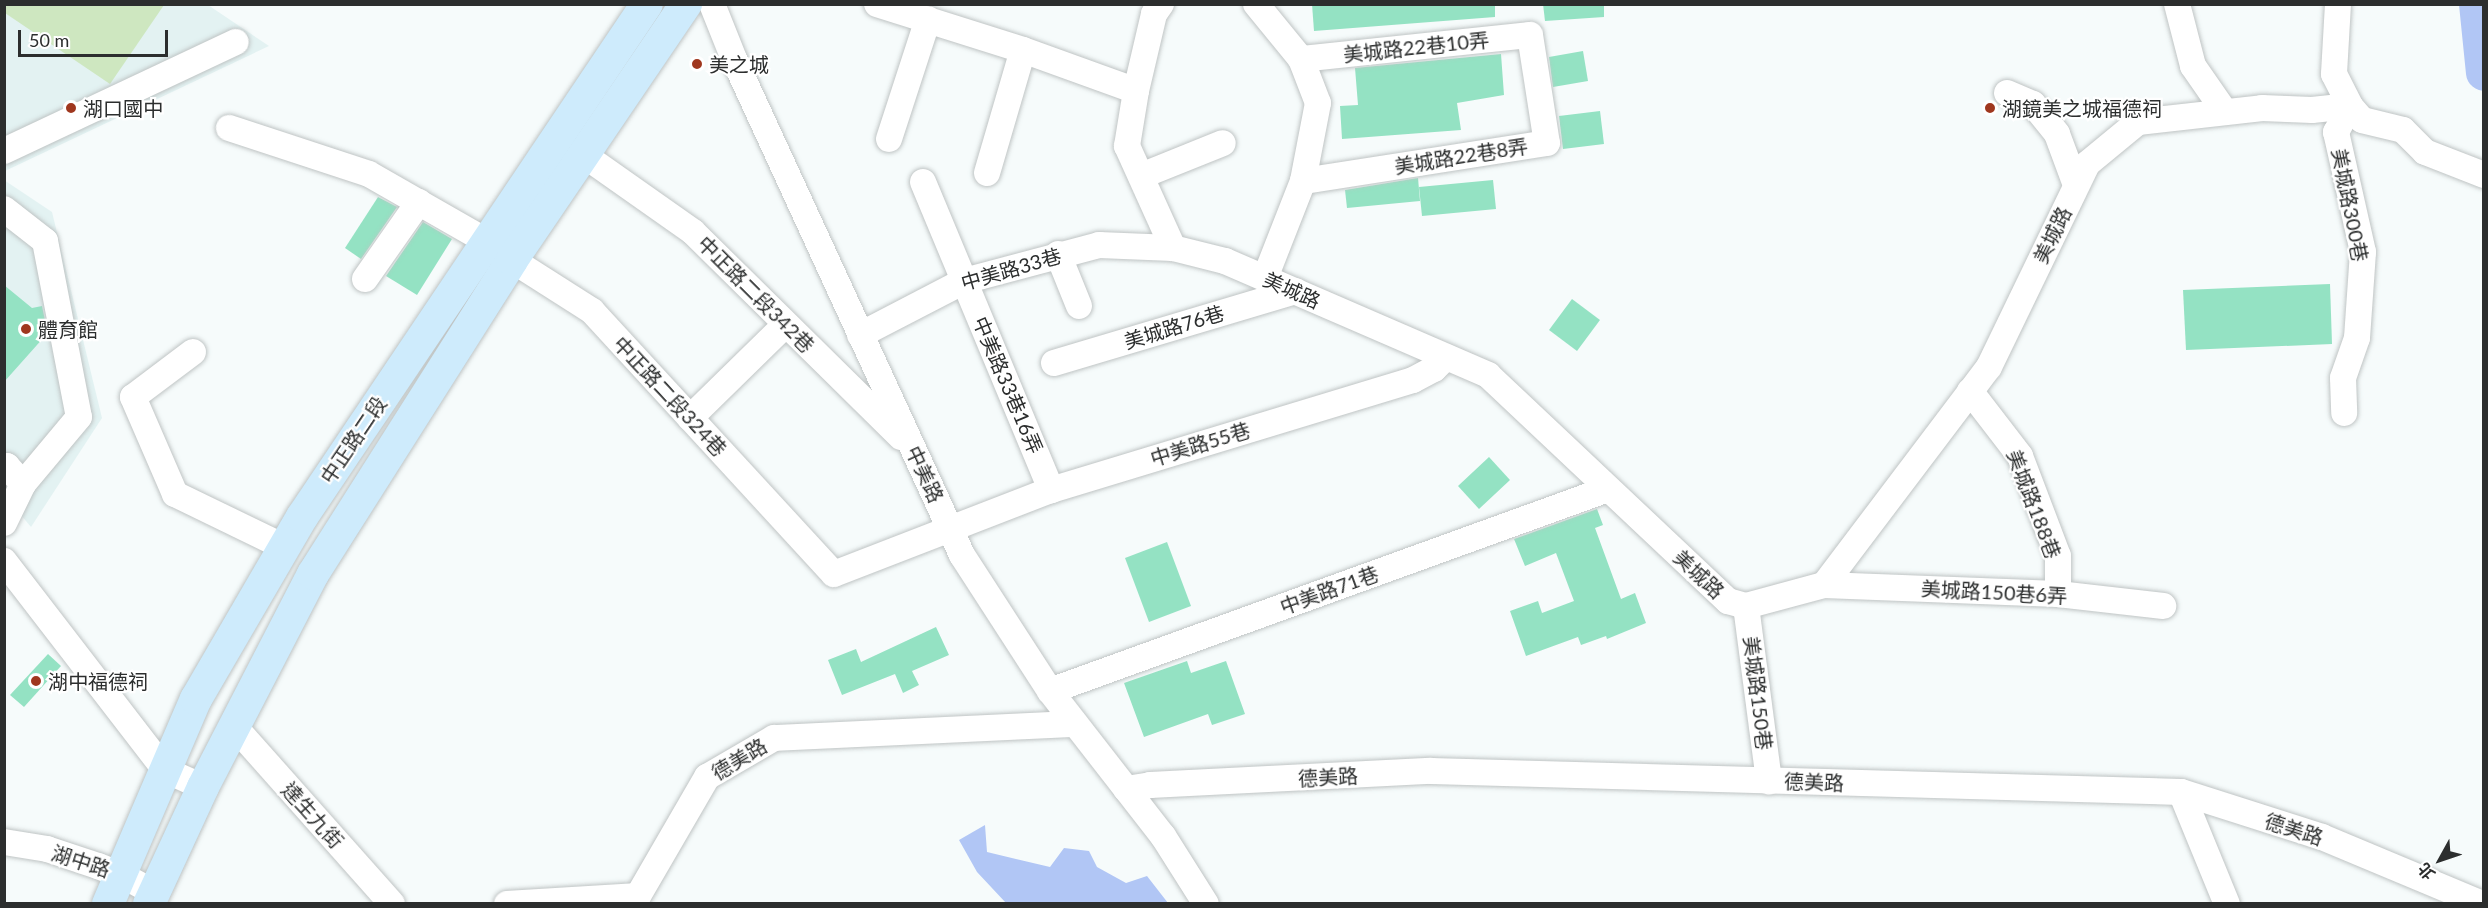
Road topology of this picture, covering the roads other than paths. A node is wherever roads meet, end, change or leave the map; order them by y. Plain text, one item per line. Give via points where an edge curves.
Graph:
1 (647, 4) edge
2 (686, 4) edge
3 (712, 4) edge
4 (877, 4) edge
5 (1161, 4) edge
6 (1256, 4) edge
7 (2177, 4) edge
8 (2338, 4) edge
9 (928, 19) junction
10 (1530, 35) joint
11 (236, 42) dead end
12 (1023, 50) junction
13 (1301, 59) junction
14 (1136, 91) junction
15 (2007, 93) dead end
16 (2350, 106) junction
17 (2225, 112) junction
18 (229, 128) dead end
19 (889, 139) dead end
20 (1223, 143) dead end
21 (4, 151) edge
22 (584, 155) junction
23 (987, 173) dead end
24 (2484, 175) edge
25 (1141, 176) junction
26 (1303, 181) junction
27 (923, 182) dead end
28 (2076, 185) junction
29 (418, 202) junction
30 (4, 209) edge
31 (486, 241) junction
32 (1173, 248) junction
33 (1058, 255) junction
34 (512, 260) junction
35 (1265, 278) junction
36 (365, 279) dead end
37 (964, 280) junction
38 (1295, 291) junction
39 (1079, 306) dead end
40 (786, 324) junction
41 (860, 335) junction
42 (193, 352) dead end
43 (1446, 357) junction
44 (1053, 363) dead end
45 (1970, 392) junction
46 (2344, 412) dead end
47 (690, 418) junction
48 (913, 449) junction
49 (14, 477) edge
50 (1608, 489) junction
51 (1052, 490) junction
52 (4, 523) edge
53 (950, 528) junction
54 (284, 548) junction
55 (4, 561) edge
56 (834, 574) joint
57 (1824, 585) junction
58 (2058, 594) junction
59 (1746, 606) junction
60 (2163, 606) dead end
61 (1050, 691) junction
62 (1075, 724) junction
63 (234, 726) junction
64 (165, 770) junction
65 (1769, 781) junction
66 (203, 787) junction
67 (1126, 789) junction
68 (2181, 792) junction
69 (4, 842) edge
70 (122, 875) junction
71 (152, 898) edge
72 (380, 898) edge
73 (108, 903) edge
74 (507, 903) edge
75 (1206, 903) edge
76 (2227, 903) edge
77 (2482, 903) edge

1 - 31 main road, 中正路二段
2 - 22 main road, 中正路二段
3 - 41 street, 中美路
4 - 9 street
5 - 14 street via 1154,14
6 - 13 street
7 - 17 street via 2193,66
8 - 16 street via 2334,74
9 - 12 street
9 - 19 street
10 - 13 street, 美城路22巷10弄
10 - 26 street, 美城路22巷8弄 via 1547,143
11 - 21 street
12 - 14 street
12 - 23 street
13 - 26 street via 1318,103
14 - 25 street via 1127,146
15 - 28 street via 2033,104 2057,134
16 - 17 street, 美城路
16 - 24 street via 2362,120 2403,130 2425,152
16 - 46 street, 美城路300巷 via 2336,132 2362,252 2362,283 2357,338 2343,378
17 - 28 street, 美城路 via 2138,122 2087,164
18 - 29 street, 中正路二段324巷 via 369,174
20 - 25 street
22 - 34 main road, 中正路二段
22 - 40 street, 中正路二段342巷 via 693,232
25 - 32 street
26 - 35 street
27 - 37 street, 中美路33巷16弄
28 - 45 street, 美城路 via 1989,367
29 - 31 street, 中正路二段324巷
29 - 36 street
30 - 49 street via 45,241 79,417
31 - 34 street, 中正路二段324巷
31 - 54 main road, 中正路二段
32 - 33 street, 中美路33巷 via 1099,245
32 - 35 street, 美城路 via 1225,261
33 - 37 street, 中美路33巷
33 - 39 street
34 - 47 street, 中正路二段324巷 via 592,311
34 - 63 main road, 中正路二段 via 313,574
35 - 38 street, 美城路
37 - 41 street, 中美路33巷
37 - 51 street, 中美路33巷16弄
38 - 43 street, 美城路
38 - 44 street, 美城路76巷
40 - 47 street
40 - 48 street, 中正路二段342巷
41 - 48 street, 中美路
42 - 54 street via 133,397 175,494
43 - 50 street, 美城路 via 1488,375
43 - 51 street, 中美路55巷 via 1413,380
45 - 57 street, 美城路
45 - 58 street, 美城路188巷 via 2019,456 2058,556
47 - 56 street, 中正路二段324巷
48 - 53 street, 中美路
49 - 52 street
50 - 59 street, 美城路 via 1728,601
50 - 61 street, 中美路71巷
51 - 53 street, 中美路55巷
53 - 56 street, 中美路55巷
53 - 61 street, 中美路 via 962,555
54 - 64 main road, 中正路二段 via 196,699
55 - 64 street
57 - 58 street, 美城路150巷6弄
57 - 59 street, 美城路
58 - 60 street, 美城路150巷6弄
59 - 65 street, 美城路150巷
61 - 62 street, 中美路
62 - 67 street, 中美路
62 - 74 street, 德美路 via 774,738 707,777 638,896
63 - 66 main road, 中正路二段
63 - 72 street, 達生九街
64 - 66 street
64 - 70 main road, 中正路二段
65 - 67 street, 德美路 via 1431,771
65 - 68 street, 德美路
66 - 71 main road, 中正路二段
67 - 75 street, 中美路 via 1163,836
68 - 76 street
68 - 77 street, 德美路 via 2322,837
69 - 70 street, 湖中路 via 47,849
70 - 71 street, 湖中路
70 - 73 main road, 中正路二段

